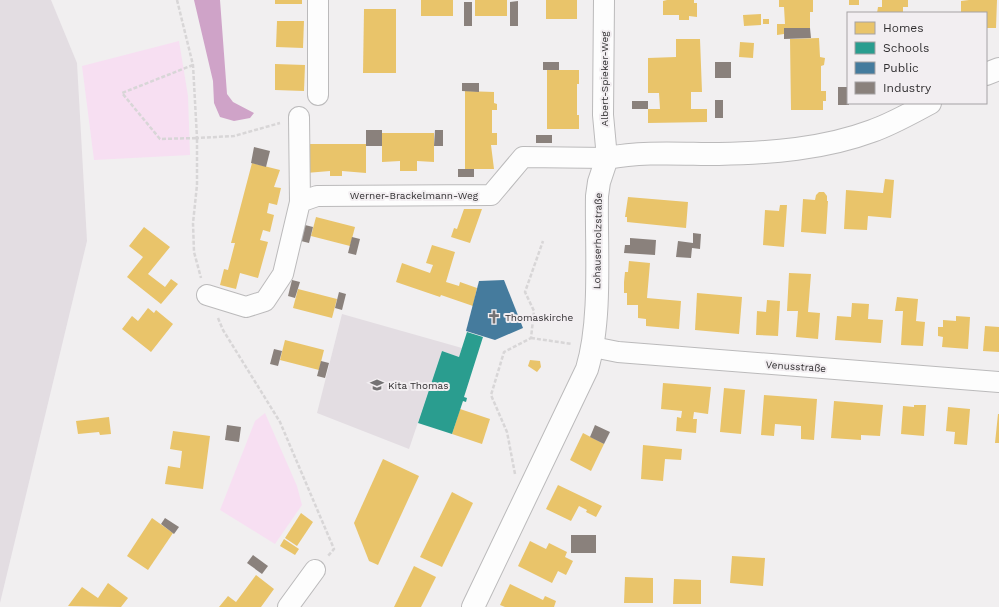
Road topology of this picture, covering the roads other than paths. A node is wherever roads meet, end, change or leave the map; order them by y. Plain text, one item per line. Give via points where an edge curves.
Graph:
1 (318, 0) edge
2 (604, 0) edge
3 (999, 69) edge
4 (987, 74) edge
5 (318, 95) dead end
6 (928, 104) edge
7 (299, 117) road end
8 (607, 158) junction
9 (300, 202) junction
10 (208, 295) road end
11 (593, 348) junction
12 (999, 382) edge
13 (316, 570) road end
14 (288, 607) edge
15 (472, 607) edge

1 - 5 street
2 - 8 street, Albert-Spieker-Weg via 603,115
3 - 4 street
6 - 8 street via 874,131 806,148 721,154 633,154
7 - 9 street
8 - 9 street, Werner-Brackelmann-Weg via 523,157 491,195 317,196
8 - 11 street, Lohauserholzstraße via 597,196
9 - 10 street via 283,274 265,301 246,307
11 - 12 street, Venusstraße
11 - 15 street, Lohauserholzstraße via 587,369
13 - 14 street

